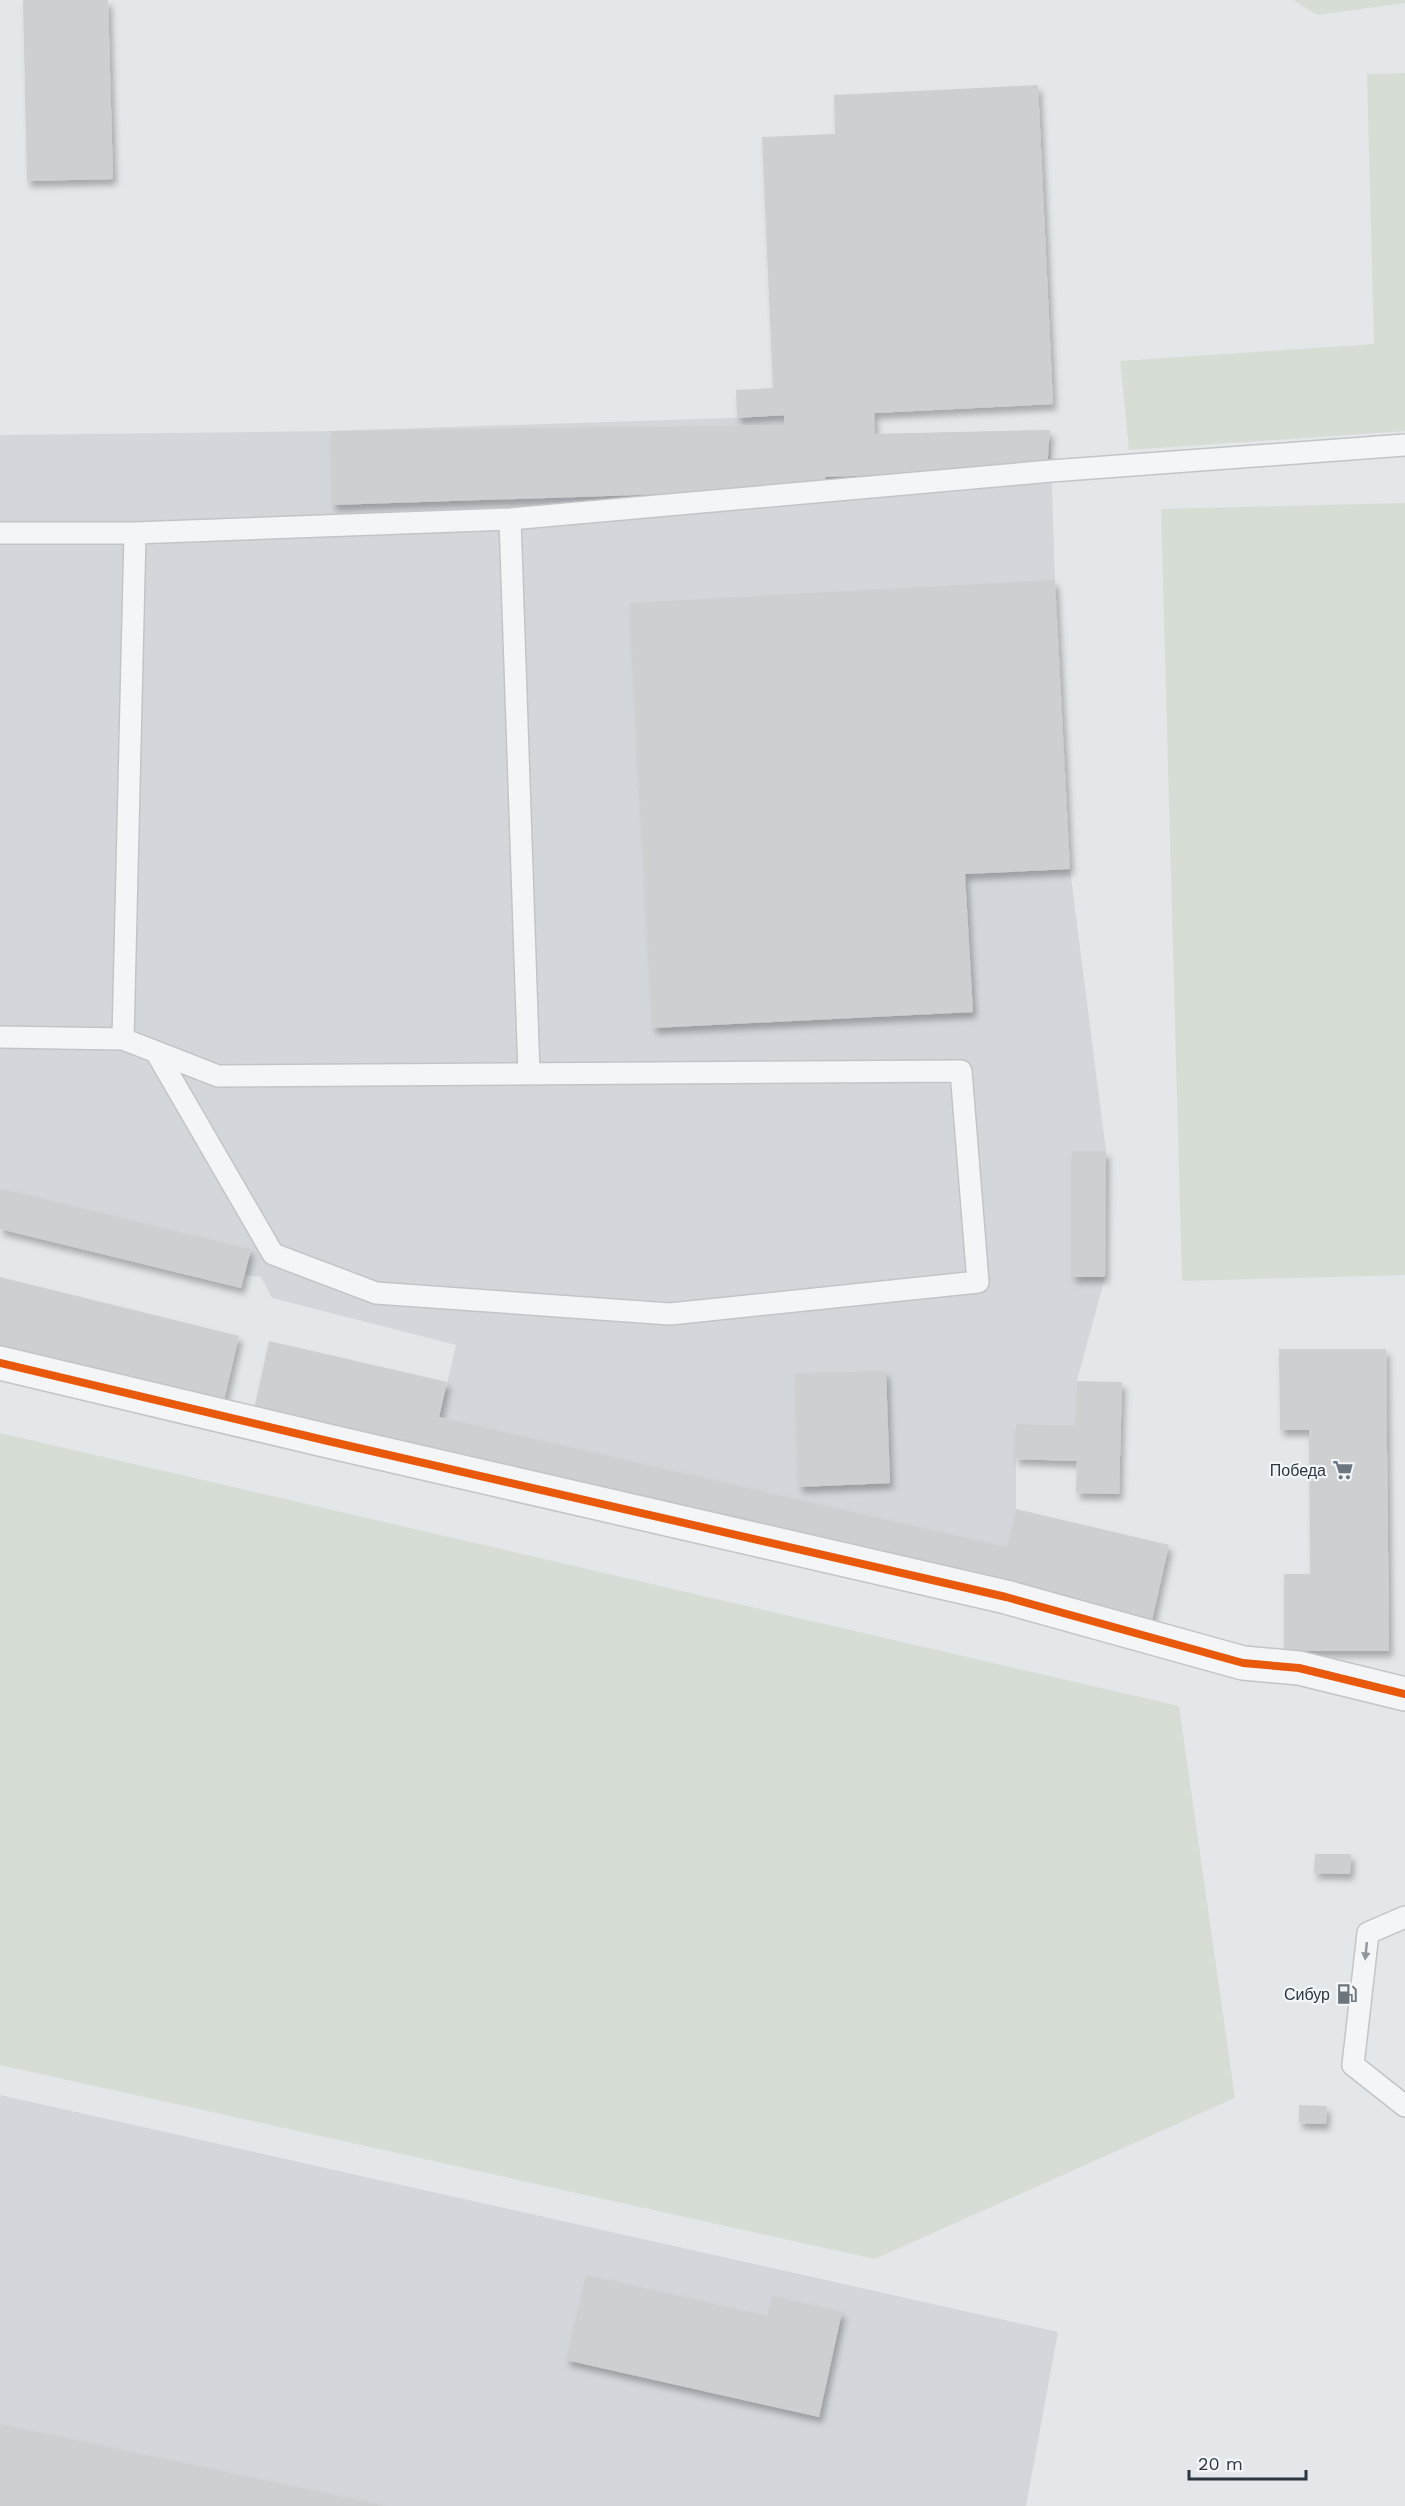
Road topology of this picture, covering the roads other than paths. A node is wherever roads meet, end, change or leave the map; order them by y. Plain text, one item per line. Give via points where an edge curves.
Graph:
1 (1405, 445) edge
2 (510, 519) junction
3 (0, 533) edge
4 (135, 533) junction
5 (0, 1037) edge
6 (123, 1039) junction
7 (156, 1052) junction
8 (529, 1074) junction
9 (0, 1363) edge
10 (1405, 1694) edge
11 (1405, 1917) edge
12 (1405, 2106) edge

1 - 2 lane via 1051,471
2 - 4 lane
2 - 8 lane
3 - 4 lane
4 - 6 lane
5 - 6 lane
6 - 7 lane
7 - 8 lane via 218,1076
7 - 8 lane via 273,1254 376,1293 670,1314 978,1282 961,1071
9 - 10 street via 1005,1597 1243,1663 1299,1668
11 -> 12 lane via 1368,1933 1353,2065

